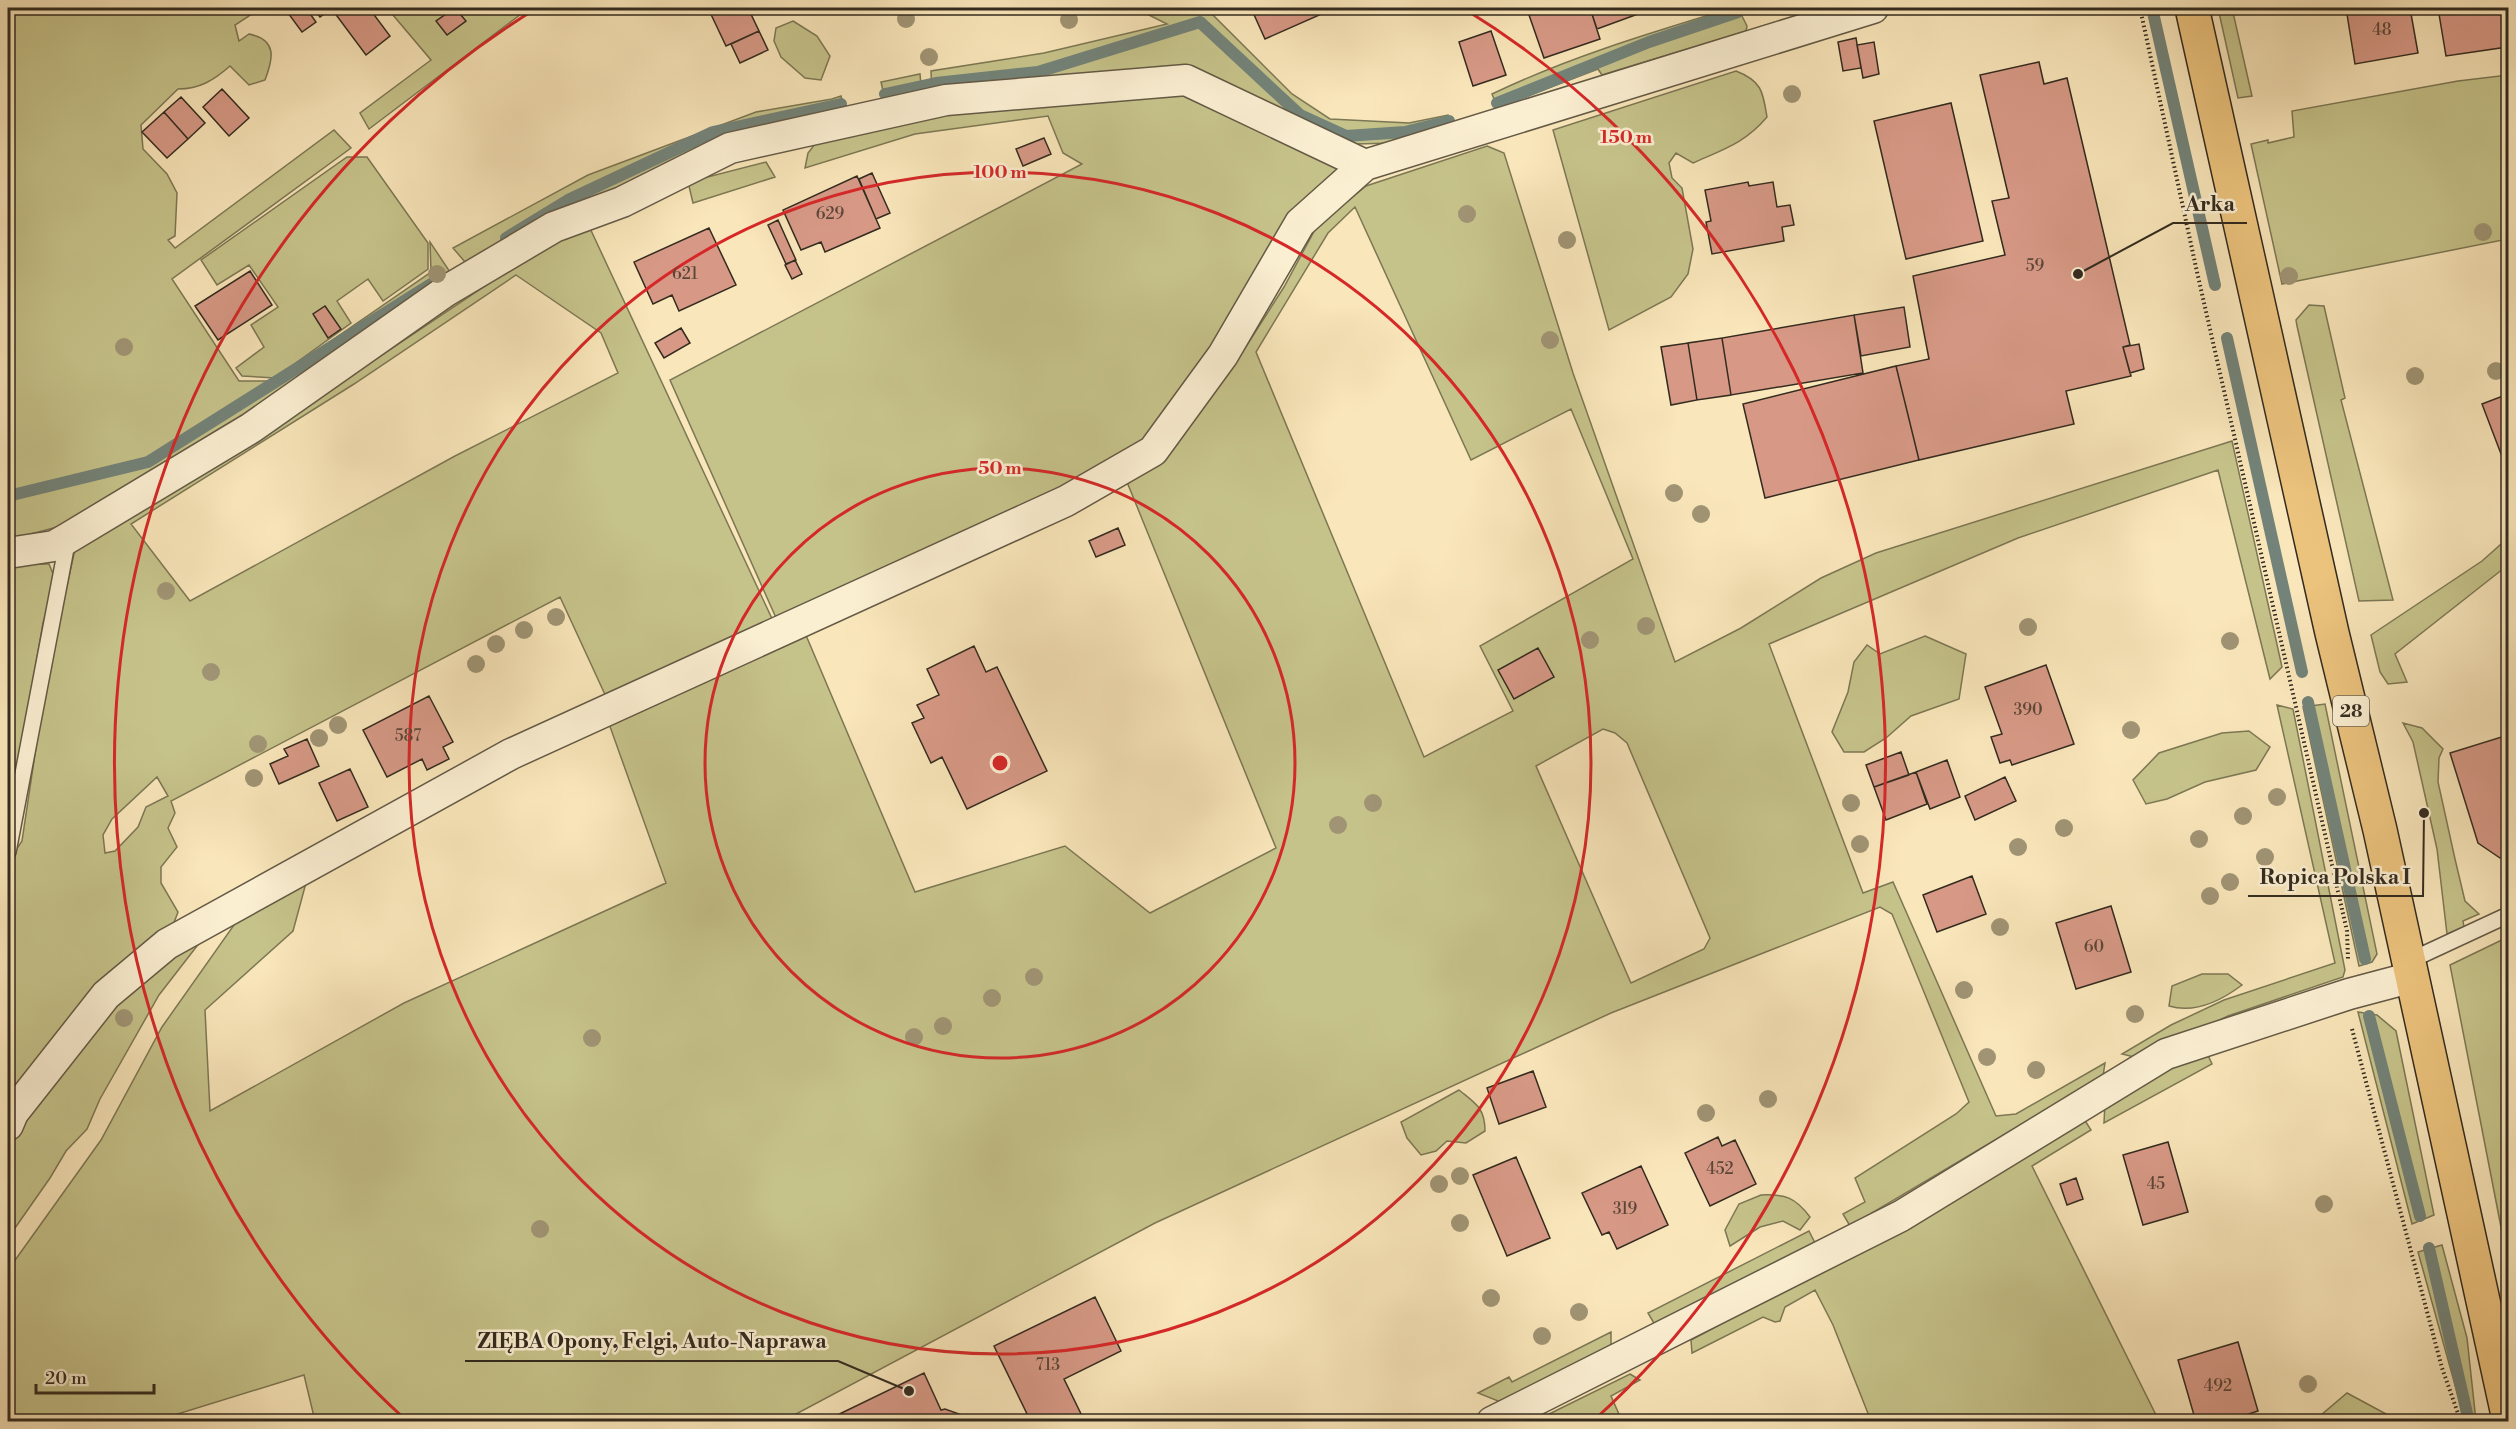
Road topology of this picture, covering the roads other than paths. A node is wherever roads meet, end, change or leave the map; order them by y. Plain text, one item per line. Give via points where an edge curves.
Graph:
1 (1873, 8) edge
2 (2193, 8) edge
3 (1365, 165) junction
4 (68, 538) junction
5 (8, 553) edge
6 (8, 852) edge
7 (2508, 915) edge
8 (2411, 969) junction
9 (8, 1125) edge
10 (2508, 1415) edge
11 (1492, 1422) edge

1 - 3 street
2 - 8 main road, 28 via 2331,633
3 - 4 street via 1186,80 946,99 730,148 622,202 554,227 446,291 251,428
3 - 9 street via 1300,223 1223,355 1153,451 1066,501 512,754 398,812 166,944 106,995 13,1113
4 - 5 street via 54,546
4 - 6 lane
7 - 8 lane
8 - 10 main road, 28
8 - 11 street via 2349,994 2166,1054 1901,1216

